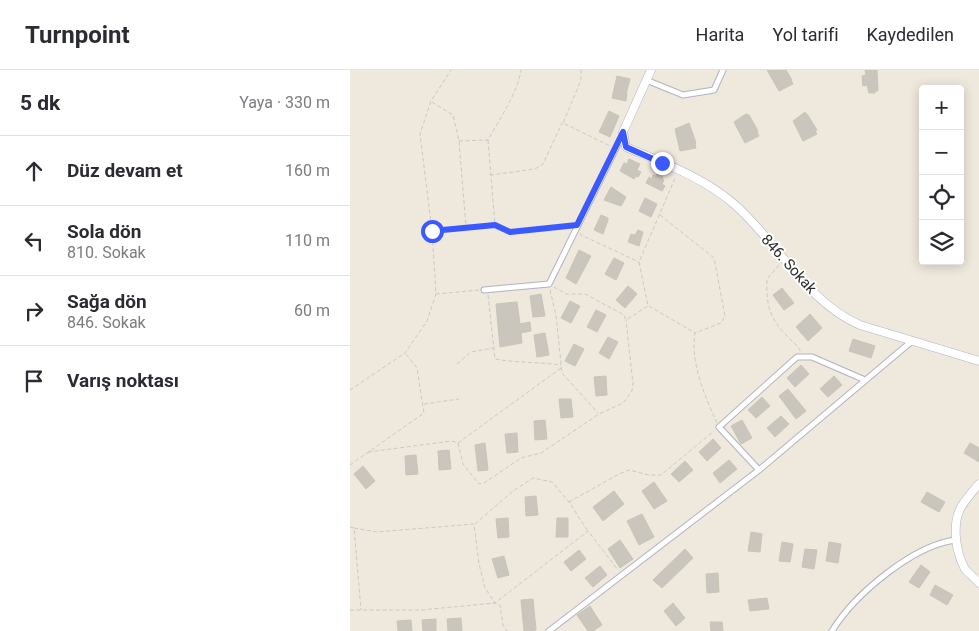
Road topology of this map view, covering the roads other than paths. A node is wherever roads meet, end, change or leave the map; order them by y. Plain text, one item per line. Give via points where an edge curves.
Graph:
1 (652, 70) edge
2 (723, 70) edge
3 (646, 80) junction
4 (623, 132) junction
5 (486, 290) road end
6 (912, 341) junction
7 (979, 361) edge
8 (865, 380) junction
9 (759, 470) junction
10 (979, 484) edge
11 (956, 540) junction
12 (979, 583) edge
13 (549, 631) edge
14 (832, 631) edge

1 - 3 street
2 - 3 street via 714,90 683,95
3 - 4 street
4 - 5 street via 549,284
4 - 6 street, 846. Sokak via 626,147 704,182 735,204 812,290 843,318
6 - 7 street, 846. Sokak
6 - 8 street
8 - 9 street
8 - 9 street via 812,357 797,357 719,427
9 - 13 street
10 - 11 street via 960,510
11 - 12 street via 966,570
11 - 14 street via 924,551 891,569 853,604

